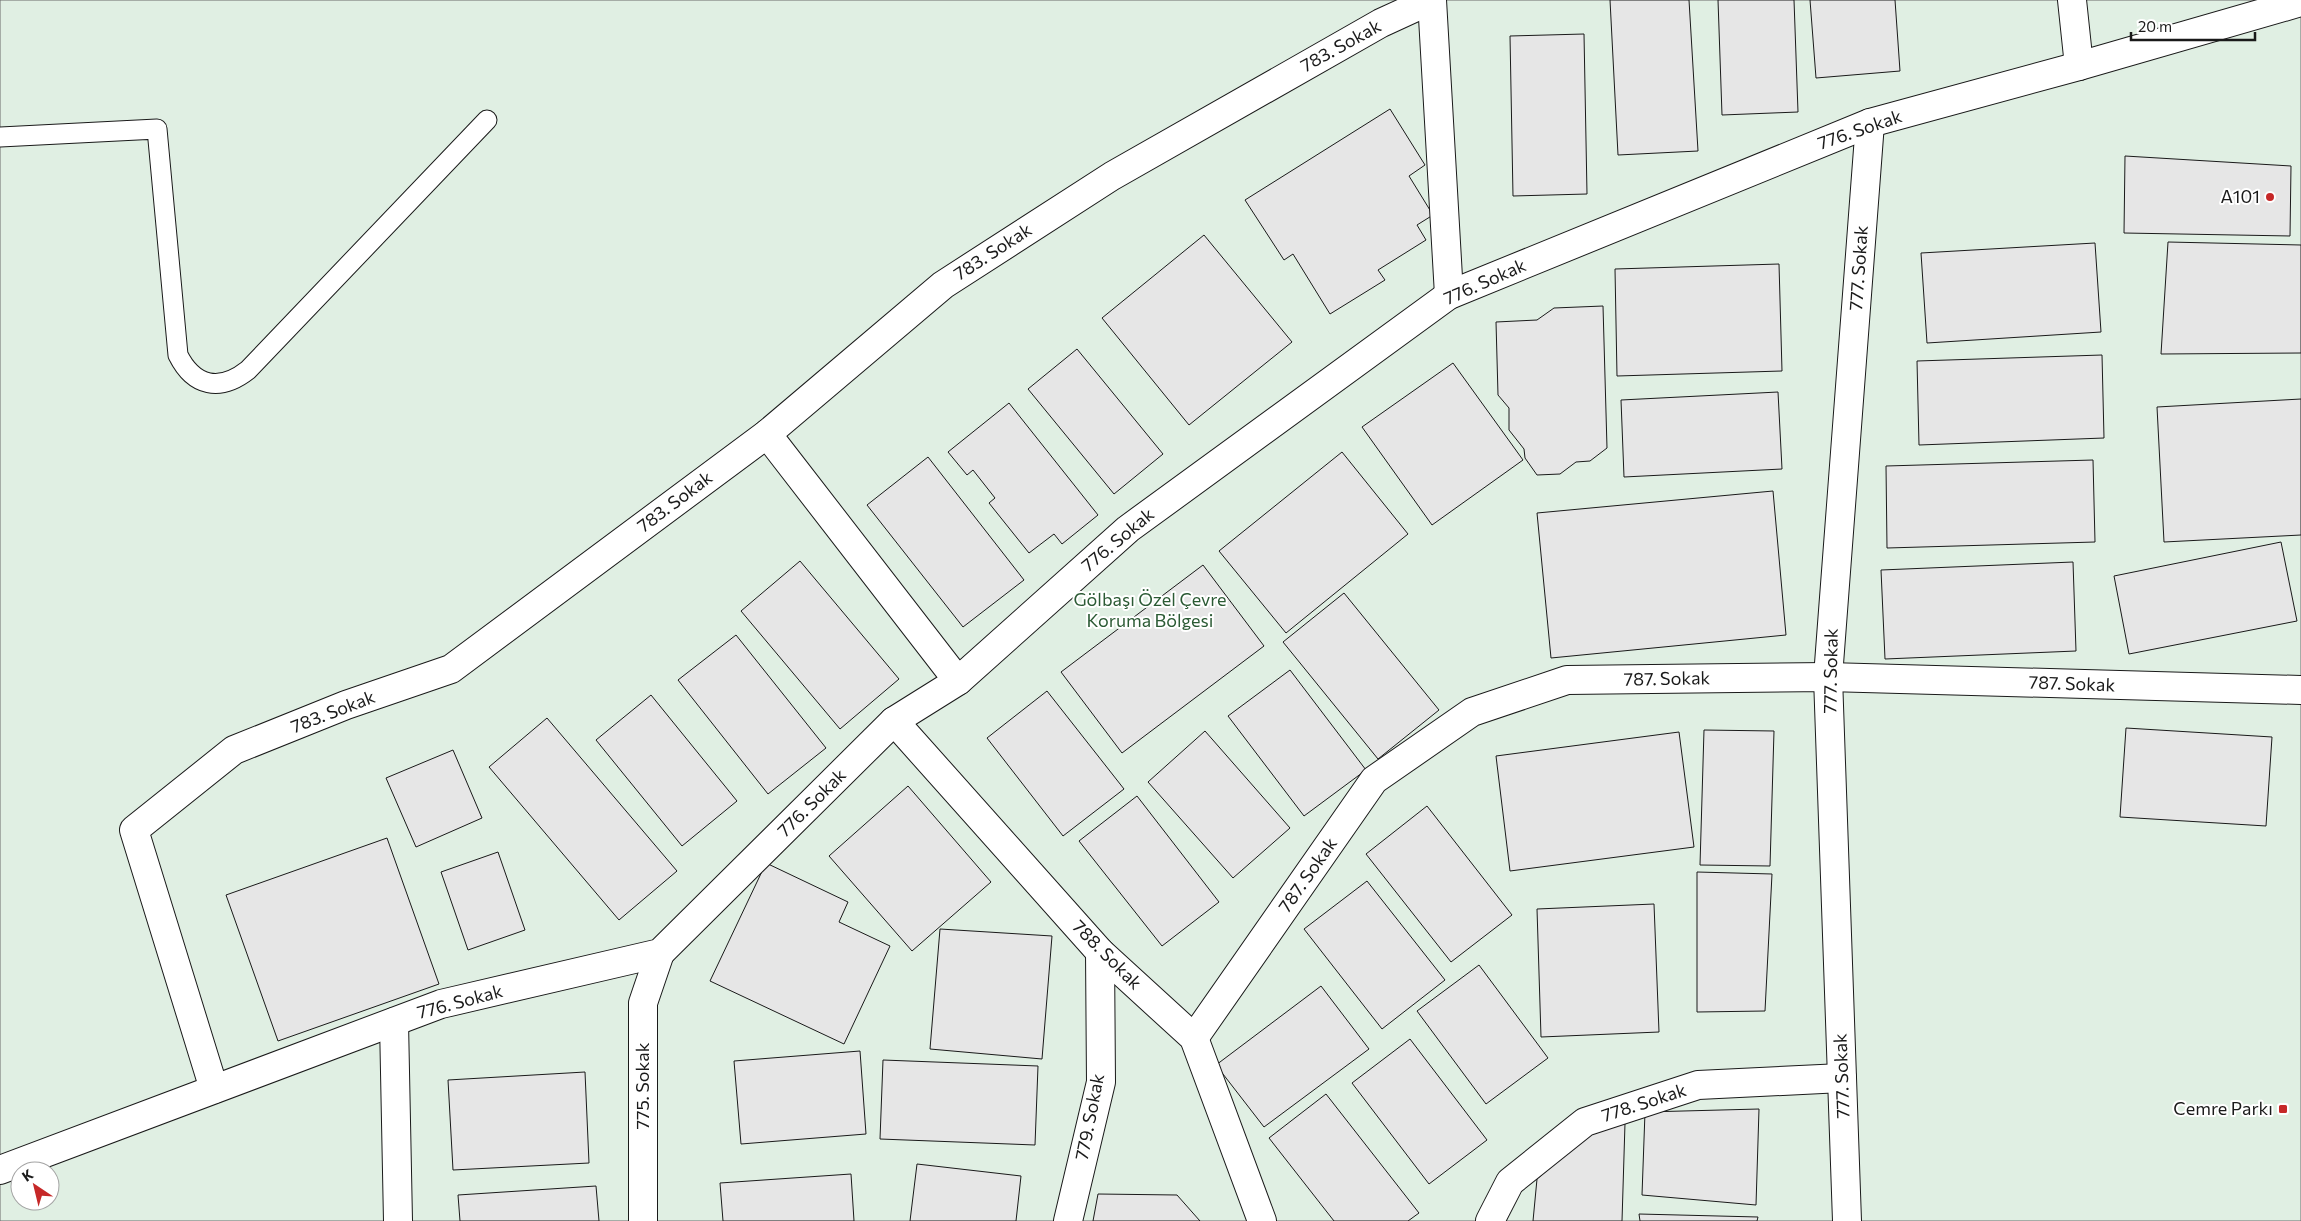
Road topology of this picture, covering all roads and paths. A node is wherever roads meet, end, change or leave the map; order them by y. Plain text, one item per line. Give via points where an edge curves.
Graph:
1 (1431, 0) edge
2 (2072, 0) edge
3 (2301, 2) edge
4 (2079, 66) junction
5 (487, 120) dead end
6 (1870, 123) junction
7 (0, 137) edge
8 (1449, 295) junction
9 (766, 434) junction
10 (1828, 677) junction
11 (958, 681) junction
12 (2301, 690) edge
13 (894, 721) junction
14 (1100, 952) junction
15 (660, 953) junction
16 (394, 1022) junction
17 (1194, 1038) junction
18 (1842, 1078) junction
19 (214, 1089) junction
20 (0, 1170) edge
21 (398, 1221) edge
22 (643, 1221) edge
23 (1068, 1221) edge
24 (1262, 1221) edge
25 (1490, 1221) edge
26 (1847, 1221) edge

1 - 8 street
1 - 9 street, 783. Sokak via 1381,23 1112,176 943,285
2 - 4 street
3 - 4 street, 776. Sokak
4 - 6 street, 776. Sokak
5 - 7 lane via 248,370 237,378 217,383 197,378 185,368 178,355 157,128
6 - 8 street, 776. Sokak
6 - 10 street, 777. Sokak
8 - 11 street, 776. Sokak via 1128,529
9 - 11 street
9 - 19 street, 783. Sokak via 451,669 346,705 234,750 134,830
10 - 12 street, 787. Sokak
10 - 17 street, 787. Sokak via 1567,680 1472,712 1374,780
10 - 18 street, 777. Sokak
11 - 13 street, 776. Sokak
13 - 14 street, 788. Sokak
13 - 15 street, 776. Sokak
14 - 17 street, 788. Sokak
14 - 23 street, 779. Sokak via 1101,1082
15 - 16 street, 776. Sokak via 441,1004
15 - 22 street, 775. Sokak via 644,1003
16 - 19 street, 776. Sokak
16 - 21 street
17 - 24 street, 788. Sokak
18 - 25 street, 778. Sokak via 1698,1085 1586,1122 1510,1182
18 - 26 street, 777. Sokak
19 - 20 street, 776. Sokak

